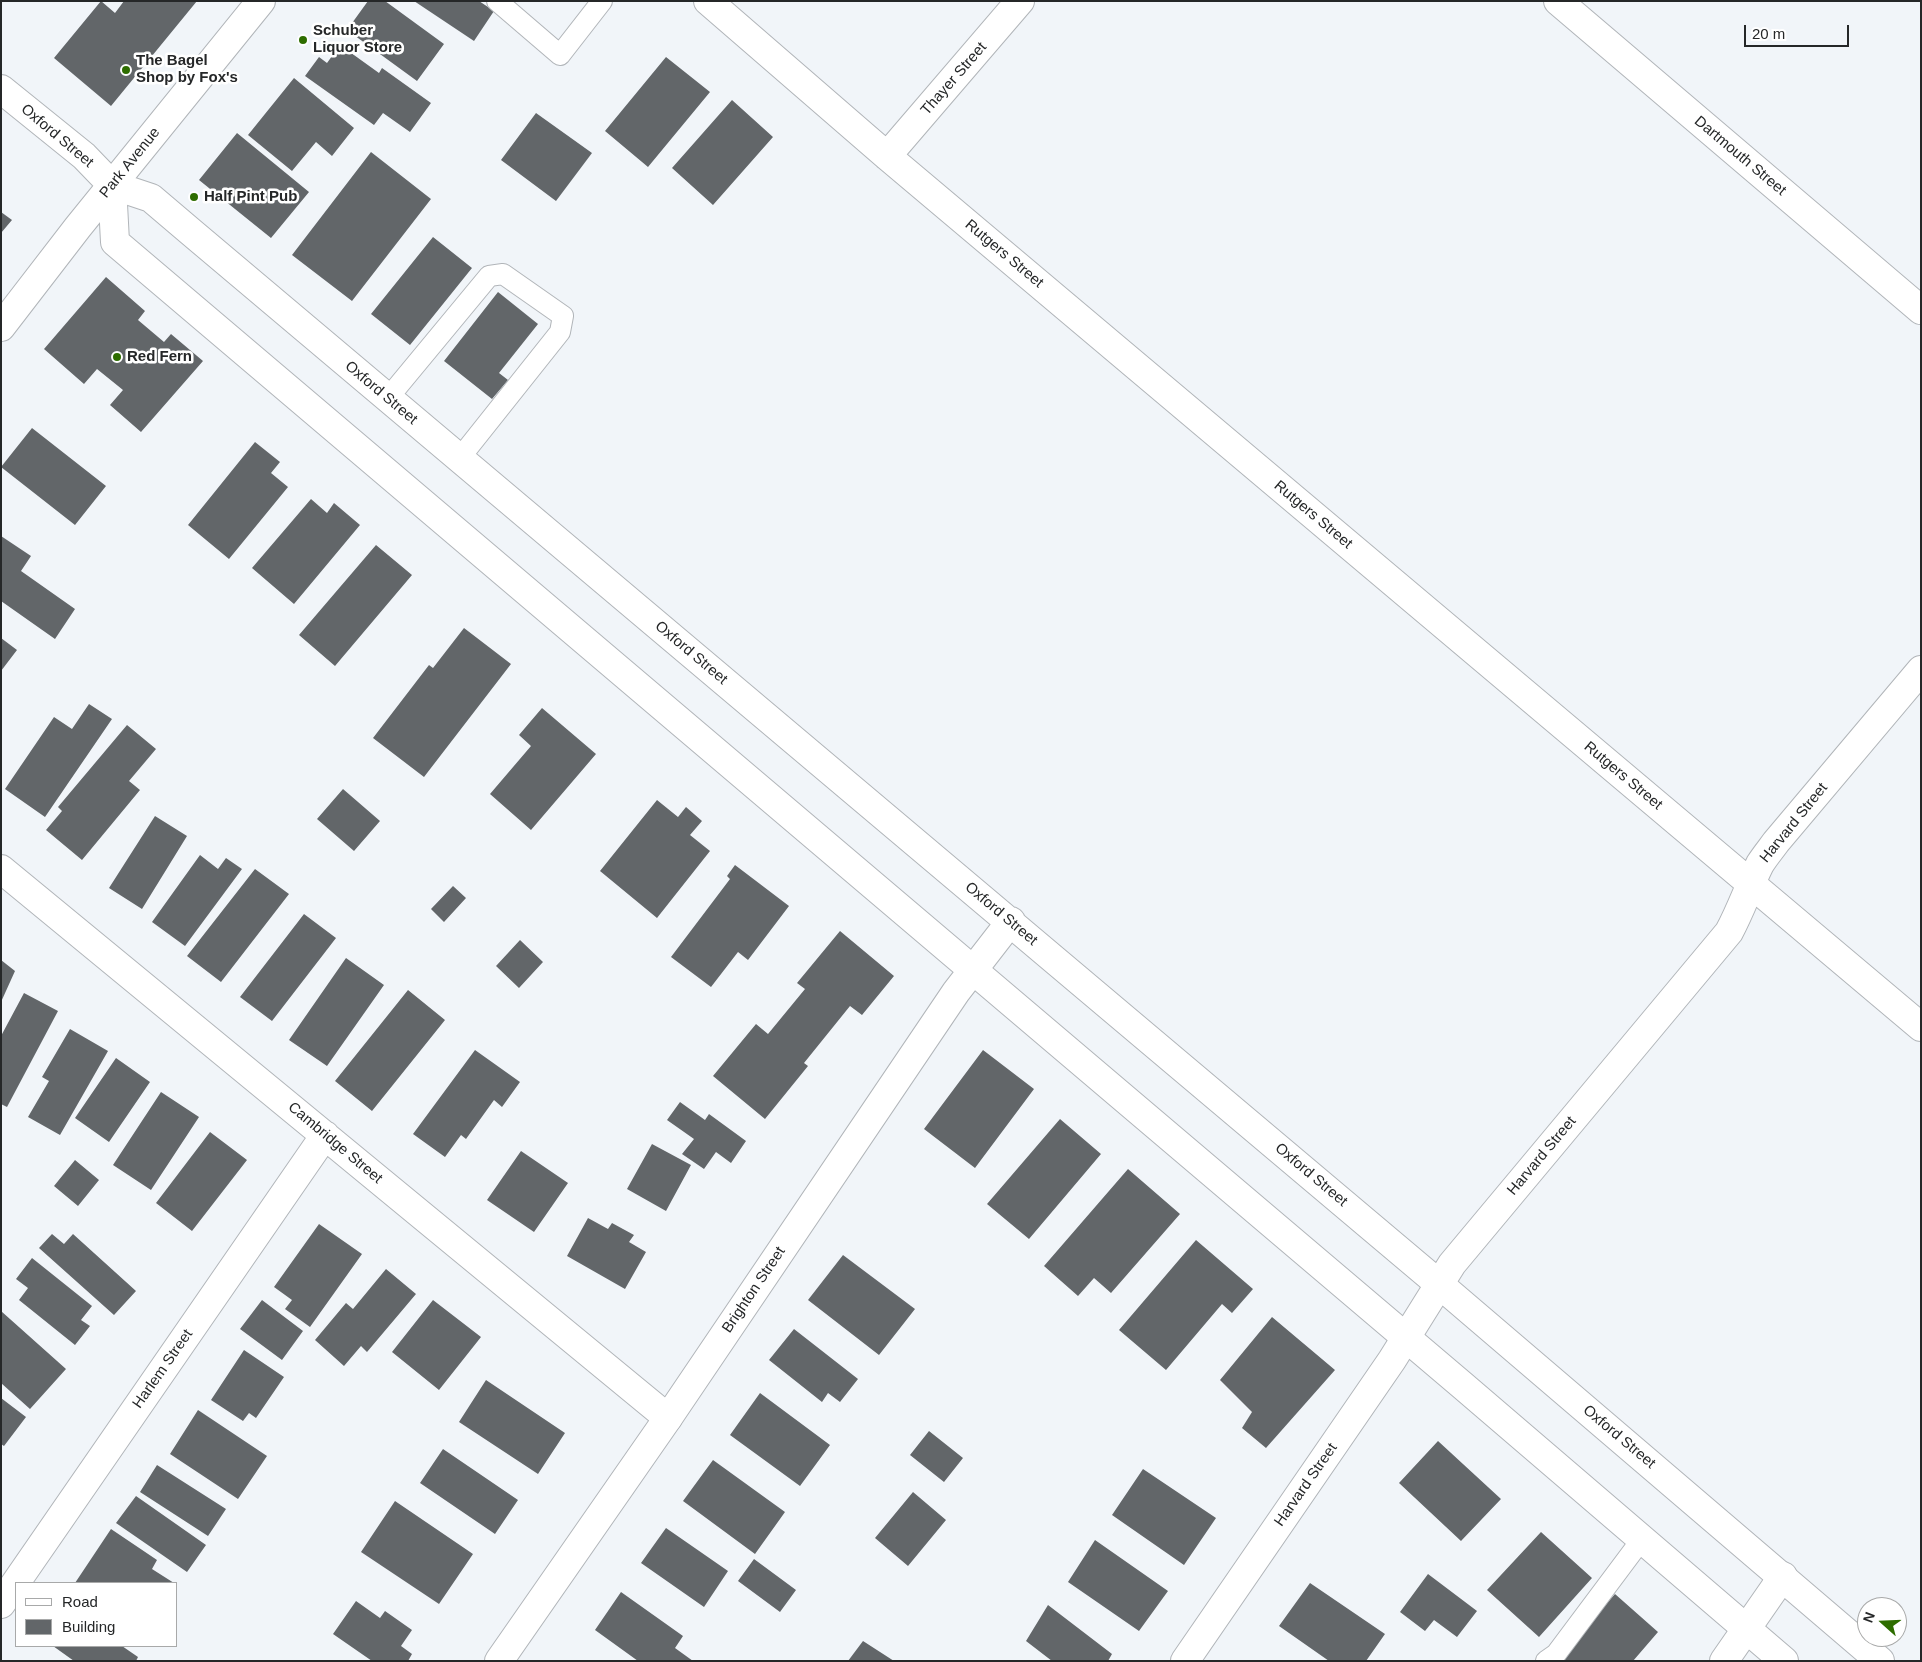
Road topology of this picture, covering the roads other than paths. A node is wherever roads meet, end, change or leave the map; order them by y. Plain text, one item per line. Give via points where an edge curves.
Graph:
1 (261, 1) edge
2 (497, 1) edge
3 (602, 1) edge
4 (708, 1) edge
5 (1020, 1) edge
6 (1558, 1) edge
7 (1, 89) edge
8 (887, 156) junction
9 (112, 185) junction
10 (1921, 310) edge
11 (1, 327) edge
12 (388, 398) junction
13 (459, 458) junction
14 (1921, 670) edge
15 (1, 869) edge
16 (1751, 884) junction
17 (1011, 921) junction
18 (972, 971) junction
19 (1921, 1027) edge
20 (325, 1135) junction
21 (1439, 1284) junction
22 (1406, 1338) junction
23 (668, 1418) junction
24 (1642, 1539) junction
25 (1783, 1576) junction
26 (16, 1582) edge
27 (15, 1584) edge
28 (1, 1604) edge
29 (1746, 1628) junction
30 (499, 1661) edge
31 (1185, 1661) edge
32 (1546, 1661) edge
33 (1724, 1661) edge
34 (1784, 1661) edge
35 (1880, 1661) edge

1 - 9 street, Park Avenue
2 - 3 lane via 560,54
4 - 8 street, Rutgers Street
5 - 8 street, Thayer Street
6 - 10 street, Dartmouth Street
7 - 9 street, Oxford Street via 84,156
8 - 16 street, Rutgers Street
9 - 11 street, Park Avenue
9 - 12 street, Oxford Street via 151,198
9 - 18 street via 115,242
12 - 13 street, Oxford Street
12 - 13 lane via 489,276 503,274 563,316 560,332
13 - 17 street, Oxford Street
14 - 16 street, Harvard Street via 1776,842
15 - 20 street, Cambridge Street
16 - 19 street, Rutgers Street
16 - 21 street, Harvard Street via 1729,932 1452,1264
17 - 18 street, Brighton Street
17 - 21 street, Oxford Street
18 - 22 street
18 - 23 street, Brighton Street
20 - 23 street, Cambridge Street
20 - 26 street, Harlem Street
21 - 22 street, Harvard Street
21 - 25 street, Oxford Street
22 - 24 street
22 - 31 street, Harvard Street
23 - 30 street, Brighton Street
24 - 29 street
24 - 32 lane via 1556,1654
25 - 29 street
25 - 35 street, Oxford Street
27 - 28 street, Harlem Street
29 - 33 street
29 - 34 street

